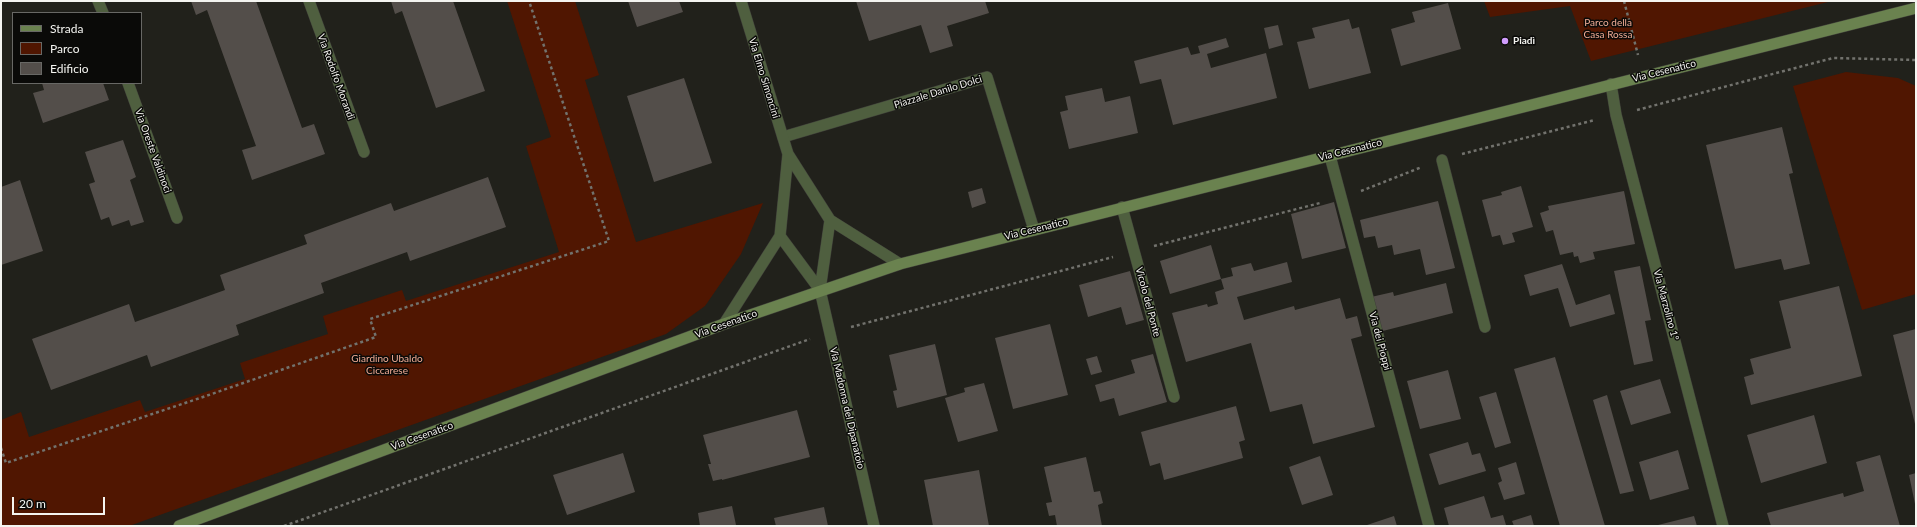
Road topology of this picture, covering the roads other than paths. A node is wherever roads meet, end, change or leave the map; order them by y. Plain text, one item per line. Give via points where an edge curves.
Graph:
1 (98, 1) edge
2 (309, 1) edge
3 (741, 1) edge
4 (1916, 8) edge
5 (103, 12) edge
6 (128, 84) edge
7 (1611, 84) junction
8 (783, 137) junction
9 (364, 152) dead end
10 (788, 154) junction
11 (1330, 156) junction
12 (1442, 160) road end
13 (1122, 207) junction
14 (177, 218) dead end
15 (830, 220) junction
16 (1034, 230) junction
17 (780, 236) junction
18 (900, 264) junction
19 (820, 290) junction
20 (724, 324) junction
21 (1485, 327) dead end
22 (1174, 397) dead end
23 (179, 526) edge
24 (874, 526) edge
25 (1429, 526) edge
26 (1724, 526) edge

1 - 5 street
2 - 9 street, Via Rodolfo Morandi
3 - 8 street, Via Elmo Simoncini
4 - 7 main road, Via Cesenatico
6 - 14 street, Via Oreste Valdinoci
7 - 11 main road, Via Cesenatico
7 - 26 street, Via Marzolino 1° via 1616,115
8 - 10 street, Via Elmo Simoncini
8 - 16 street, Piazzale Danilo Dolci via 987,77
10 - 15 street, Via Elmo Simoncini
10 - 17 street, Via Elmo Simoncini
11 - 13 main road, Via Cesenatico
11 - 25 street, Via dei Pioppi
12 - 21 street
13 - 16 main road, Via Cesenatico
13 - 22 street, Vicolo del Ponte
15 - 18 street, Via Elmo Simoncini
15 - 19 street
16 - 18 main road, Via Cesenatico
17 - 19 street
17 - 20 street, Via Elmo Simoncini
18 - 19 main road, Via Cesenatico
19 - 20 main road, Via Cesenatico
19 - 24 street, Via Madonna del Dipanatoio
20 - 23 main road, Via Cesenatico

